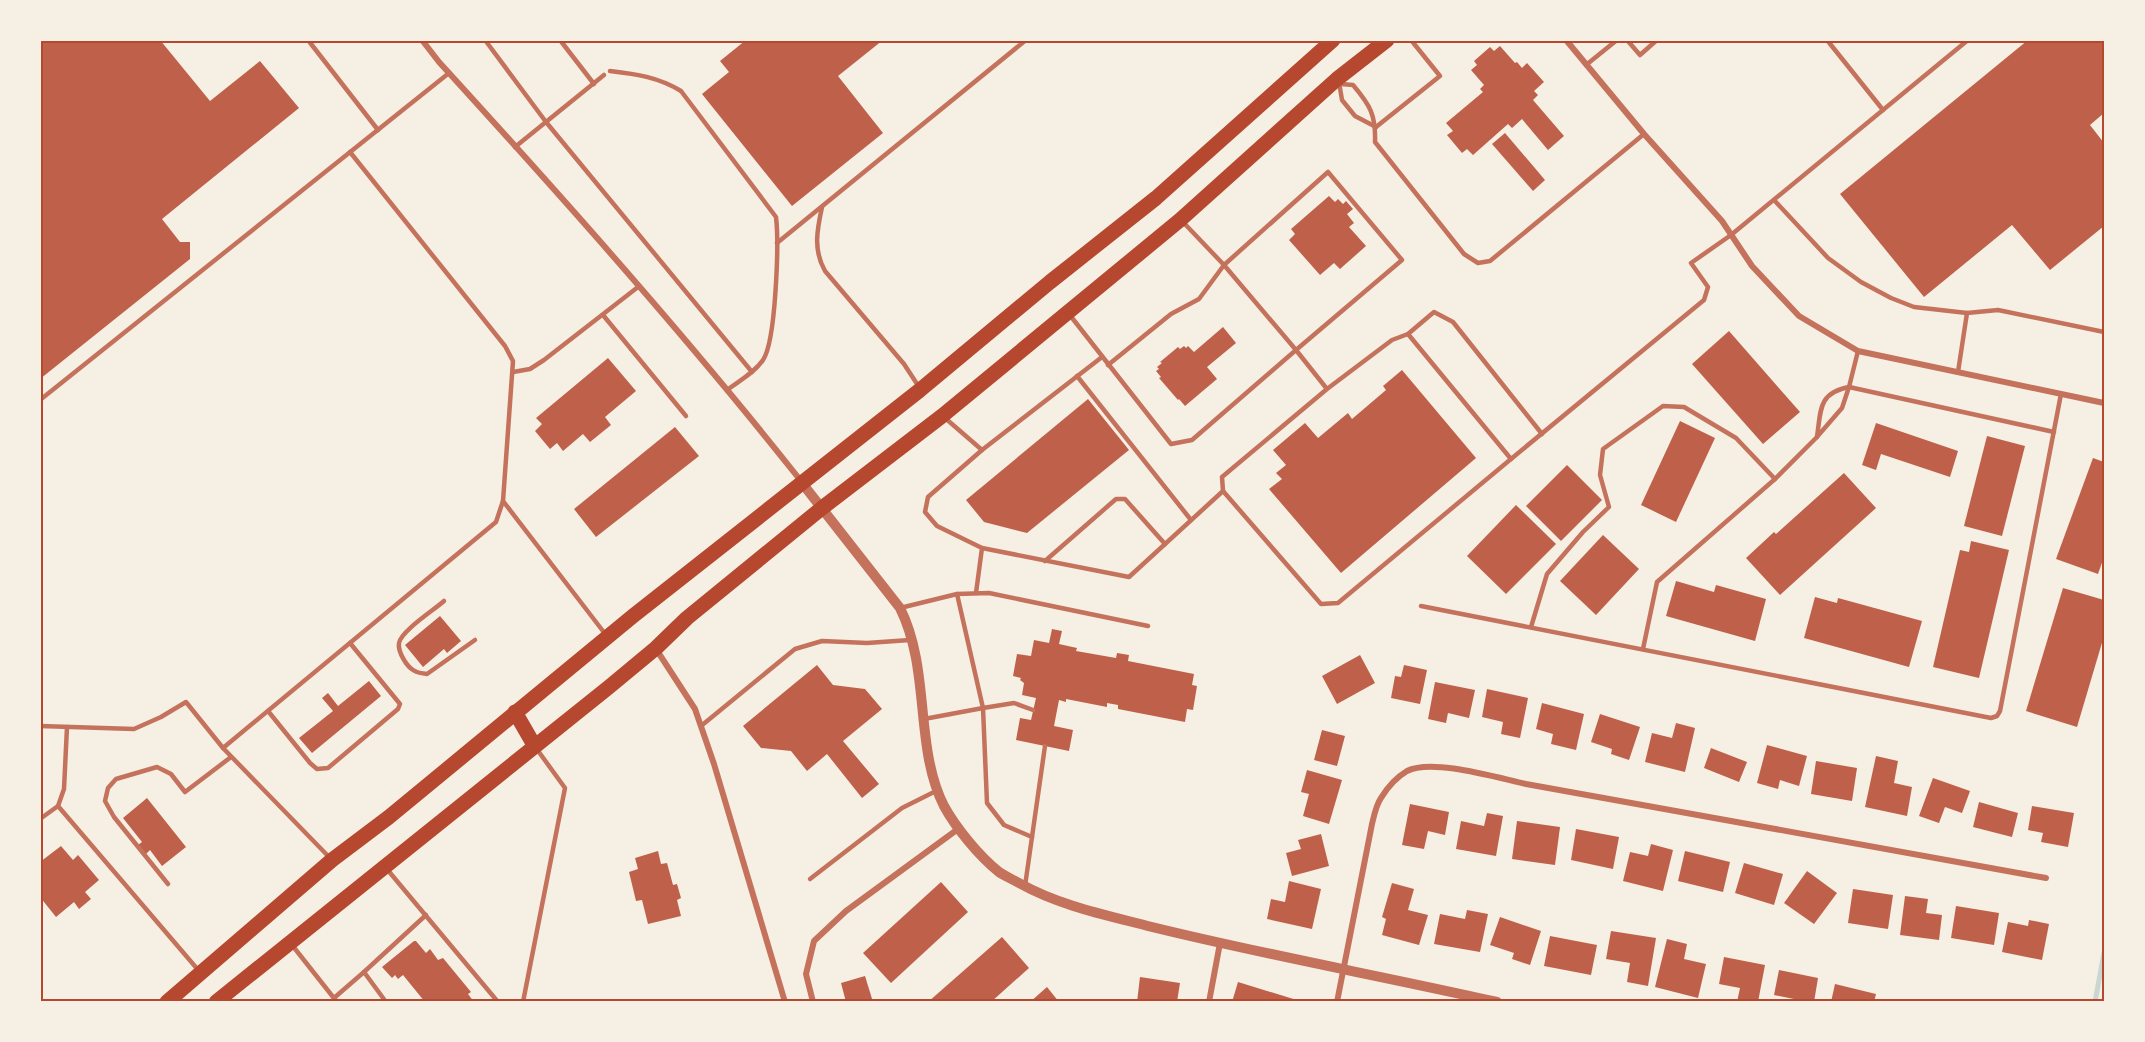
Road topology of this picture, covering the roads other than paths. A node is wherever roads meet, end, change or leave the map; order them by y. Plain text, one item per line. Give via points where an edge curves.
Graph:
1 (308, 40) edge
2 (422, 40) edge
3 (486, 40) edge
4 (560, 40) edge
5 (1026, 40) edge
6 (1333, 40) edge
7 (1387, 40) edge
8 (1411, 40) edge
9 (1566, 40) edge
10 (1617, 40) edge
11 (1627, 40) edge
12 (1657, 40) edge
13 (1827, 40) edge
14 (1968, 40) edge
15 (1586, 65) junction
16 (610, 71) dead end
17 (449, 74) junction
18 (604, 75) dead end
19 (1339, 81) junction
20 (594, 84) junction
21 (1883, 110) junction
22 (546, 122) junction
23 (1376, 127) junction
24 (378, 130) junction
25 (1644, 134) junction
26 (515, 147) junction
27 (350, 152) junction
28 (1774, 200) junction
29 (822, 207) junction
30 (1180, 220) junction
31 (1731, 235) junction
32 (777, 243) junction
33 (1224, 266) junction
34 (638, 286) junction
35 (1067, 312) junction
36 (1967, 314) junction
37 (603, 315) junction
38 (2104, 332) edge
39 (1408, 334) junction
40 (1296, 350) junction
41 (1858, 351) junction
42 (1102, 357) junction
43 (1108, 365) junction
44 (513, 372) junction
45 (752, 372) junction
46 (1958, 372) junction
47 (1077, 376) junction
48 (1850, 387) junction
49 (1327, 389) junction
50 (727, 390) junction
51 (920, 390) junction
52 (2061, 394) junction
53 (40, 400) edge
54 (2104, 403) edge
55 (686, 416) dead end
56 (942, 416) junction
57 (2054, 432) junction
58 (1542, 434) junction
59 (1816, 438) junction
60 (982, 450) junction
61 (1511, 459) junction
62 (1775, 479) junction
63 (802, 483) junction
64 (1223, 491) junction
65 (503, 501) junction
66 (822, 508) junction
67 (1191, 520) junction
68 (1165, 544) junction
69 (982, 548) junction
70 (1045, 561) junction
71 (976, 593) junction
72 (957, 594) junction
73 (444, 601) dead end
74 (1421, 606) dead end
75 (900, 608) junction
76 (1148, 626) dead end
77 (1531, 627) junction
78 (608, 637) junction
79 (475, 640) dead end
80 (912, 640) junction
81 (350, 643) junction
82 (656, 648) junction
83 (1643, 649) junction
84 (983, 708) junction
85 (1033, 710) dead end
86 (268, 711) junction
87 (515, 712) junction
88 (924, 719) junction
89 (40, 726) edge
90 (701, 726) junction
91 (67, 727) junction
92 (534, 745) junction
93 (1045, 746) dead end
94 (223, 748) junction
95 (231, 757) junction
96 (939, 790) junction
97 (58, 806) junction
98 (40, 819) edge
99 (958, 829) junction
100 (1032, 837) junction
101 (332, 860) junction
102 (384, 866) junction
103 (2046, 878) dead end
104 (810, 879) dead end
105 (168, 884) dead end
106 (1024, 886) junction
107 (426, 915) junction
108 (290, 943) junction
109 (1220, 943) junction
110 (1343, 968) junction
111 (364, 972) junction
112 (200, 973) junction
113 (335, 1000) edge
114 (167, 1002) edge
115 (216, 1002) edge
116 (386, 1002) edge
117 (498, 1002) edge
118 (523, 1002) edge
119 (785, 1002) edge
120 (813, 1002) edge
121 (1209, 1002) edge
122 (1337, 1002) edge
123 (1497, 1002) edge

1 - 24 lane
2 - 17 street
3 - 22 lane
4 - 20 lane
5 - 29 lane
6 - 51 main road via 1156,198
7 - 19 main road
8 - 23 lane via 1440,76
9 - 15 street
10 - 15 lane
11 - 12 lane via 1640,55
13 - 21 lane
14 - 21 lane
15 - 25 street
16 - 32 lane via 641,74 681,91 776,218
17 - 24 lane
17 - 26 street
18 - 20 lane
19 - 23 lane via 1353,85 1370,106
19 - 23 lane via 1342,100 1355,116
19 - 30 main road
20 - 22 lane
21 - 28 lane
22 - 26 lane
22 - 45 lane
23 - 25 lane via 1376,142 1464,254 1478,263 1490,261
24 - 27 lane
25 - 31 street
26 - 34 street
27 - 44 lane via 505,346
27 - 53 lane
28 - 31 lane
28 - 36 lane via 1828,258 1861,282 1914,307
29 - 32 lane
29 - 51 lane via 817,233 819,261 904,364
30 - 33 lane
30 - 35 main road
31 - 41 street via 1752,266 1799,316
31 - 58 lane via 1691,264 1708,287 1704,300
32 - 45 lane via 772,327 764,359
33 - 40 lane
33 - 40 lane via 1328,172 1402,260
33 - 43 lane via 1199,299 1172,314
34 - 37 lane
34 - 50 street
35 - 42 lane
35 - 56 main road
36 - 38 lane via 1998,309
36 - 46 lane
37 - 44 lane via 530,369
37 - 55 lane
39 - 49 lane via 1392,340
39 - 58 lane via 1434,312 1453,321
39 - 61 lane
40 - 43 lane via 1192,440 1171,444
40 - 49 lane
41 - 46 street
41 - 48 lane
42 - 43 lane
42 - 47 lane
44 - 65 lane
45 - 50 lane
46 - 52 street
47 - 60 lane
47 - 67 lane
48 - 57 lane
48 - 59 lane via 1842,408
48 - 59 lane via 1828,395 1822,404
49 - 64 lane via 1222,477
50 - 63 street
51 - 63 main road
52 - 54 street
52 - 57 lane
56 - 60 lane
56 - 66 main road
57 - 83 lane via 1997,716 1991,718
58 - 61 lane
59 - 62 lane
60 - 69 lane via 928,497 925,512 937,526
61 - 64 lane via 1338,603 1321,604
62 - 77 lane via 1736,438 1684,407 1663,406 1603,449 1600,475 1610,507 1547,574
62 - 83 lane via 1657,582
63 - 66 street
63 - 78 main road
64 - 67 lane
65 - 78 lane
65 - 81 lane via 496,522
66 - 75 street
66 - 82 main road
67 - 68 lane
68 - 70 lane via 1129,577
68 - 70 lane via 1125,499 1116,499
69 - 70 lane
69 - 71 lane
71 - 72 lane
71 - 76 lane
72 - 75 lane
72 - 84 lane
73 - 79 lane via 404,633 399,642 400,654 407,666 416,673 427,674
74 - 77 lane
75 - 80 street
77 - 83 lane
78 - 87 main road
80 - 88 street
80 - 90 lane via 822,641 795,649
81 - 86 lane
81 - 86 lane via 400,704 328,768 317,769 310,763
82 - 90 street via 695,709
82 - 92 main road
84 - 85 lane via 1014,703
84 - 88 lane
84 - 100 lane via 987,802 1004,825
86 - 94 lane
87 - 92 main road
87 - 101 main road
88 - 96 street
89 - 91 lane
90 - 119 street
91 - 94 lane via 134,729 186,702
91 - 97 lane via 64,789
92 - 102 main road
92 - 118 lane via 565,788
93 - 100 lane
94 - 95 lane
95 - 101 lane
95 - 105 lane via 185,792 171,774 157,767 116,779 108,788 105,801 114,817
96 - 99 street
96 - 104 lane via 902,808
97 - 98 lane
97 - 112 lane
99 - 106 street via 1000,872
99 - 120 street via 846,910 814,940 806,974
100 - 106 lane
101 - 112 main road
102 - 107 lane
102 - 108 main road
103 - 110 street via 1426,766 1399,777 1380,799
106 - 109 street via 1083,910
107 - 111 lane
107 - 117 lane
108 - 113 lane
108 - 115 main road
109 - 110 street
109 - 121 street
110 - 122 street
110 - 123 street
111 - 113 lane
111 - 116 lane
112 - 114 main road

